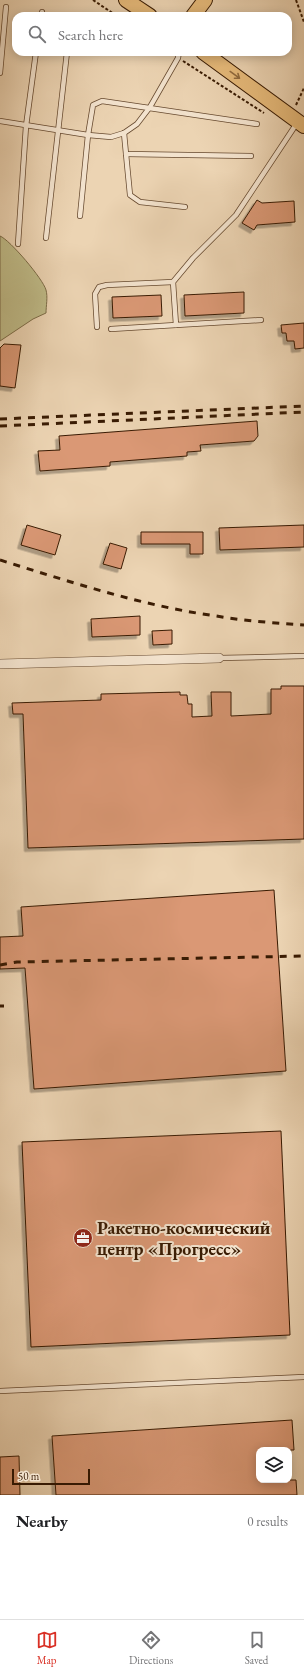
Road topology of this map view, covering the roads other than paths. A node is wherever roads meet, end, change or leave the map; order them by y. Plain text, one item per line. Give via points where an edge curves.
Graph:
1 (126, 0) edge
2 (205, 0) edge
3 (6, 7) dead end
4 (144, 12) edge
5 (196, 12) edge
6 (35, 56) edge
7 (67, 56) edge
8 (178, 56) edge
9 (208, 56) edge
10 (0, 73) edge
11 (150, 107) junction
12 (0, 121) edge
13 (257, 124) dead end
14 (301, 124) edge
15 (26, 126) junction
16 (58, 131) junction
17 (124, 134) junction
18 (88, 135) junction
19 (126, 154) junction
20 (252, 156) dead end
21 (185, 207) dead end
22 (80, 216) dead end
23 (46, 238) dead end
24 (18, 244) dead end
25 (173, 282) junction
26 (261, 320) dead end
27 (176, 325) junction
28 (97, 327) dead end
29 (111, 329) dead end
30 (304, 656) edge
31 (219, 658) joint
32 (0, 664) edge
33 (304, 1377) edge
34 (0, 1391) edge

1 - 4 main road
2 - 5 main road
3 - 10 lane
6 - 15 lane
7 - 16 lane
8 - 11 lane
9 -> 14 main road
11 - 13 lane
11 - 17 lane via 137,124
11 - 18 lane via 102,101 93,105
12 - 15 lane
14 - 25 lane via 236,215
15 - 16 lane
15 - 24 lane
16 - 18 lane
16 - 23 lane
17 - 18 lane
17 - 19 lane
18 - 22 lane
19 - 20 lane
19 - 21 lane via 130,195 140,202
25 - 27 lane
25 - 28 lane via 99,287 95,294
26 - 27 lane
27 - 29 lane
30 - 31 lane
31 - 32 street
33 - 34 lane

